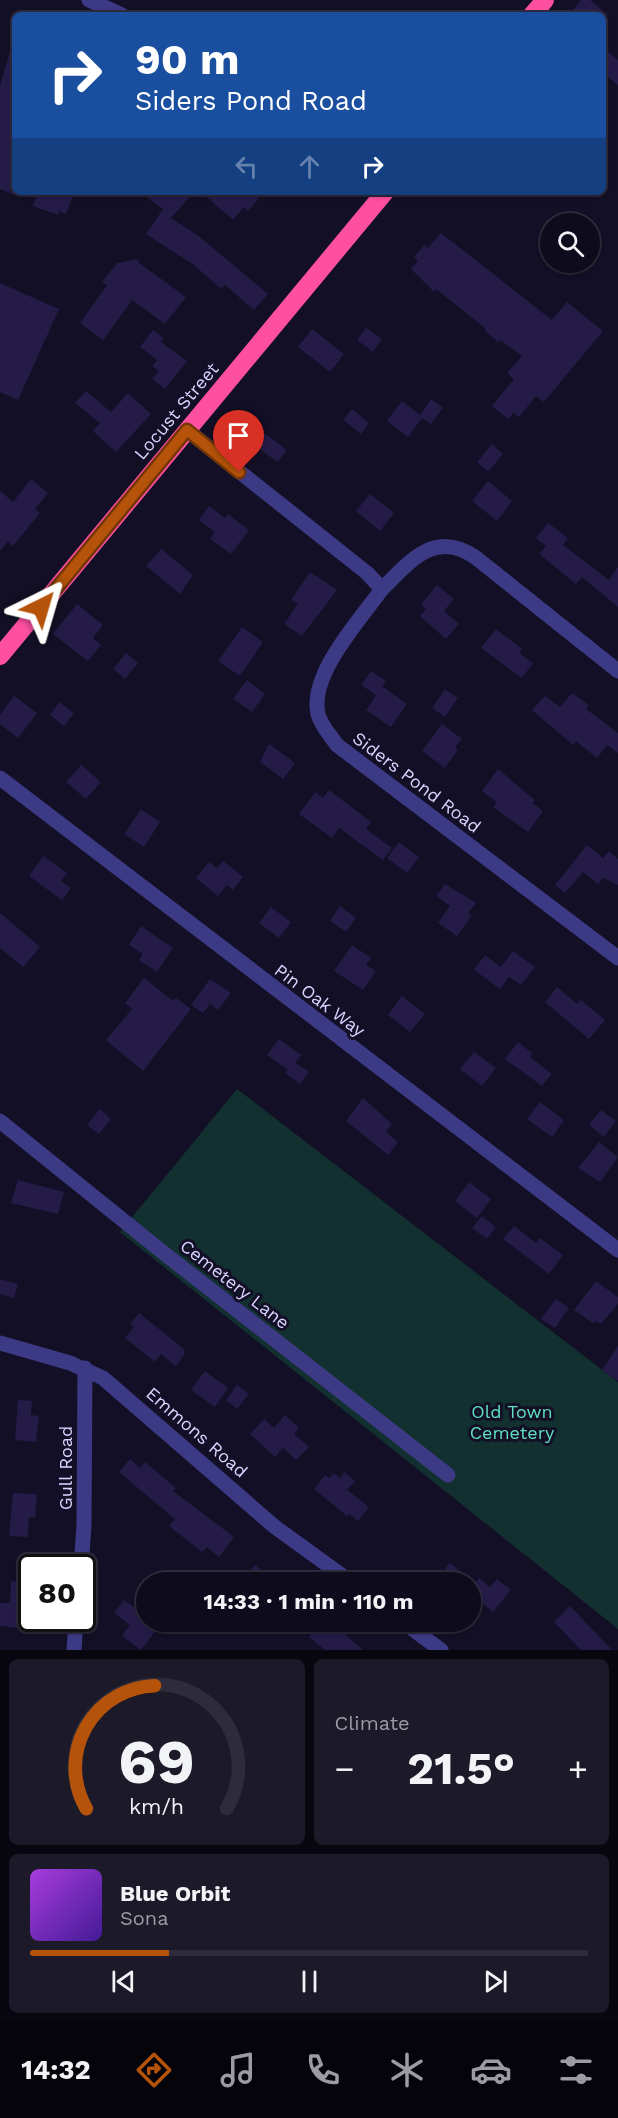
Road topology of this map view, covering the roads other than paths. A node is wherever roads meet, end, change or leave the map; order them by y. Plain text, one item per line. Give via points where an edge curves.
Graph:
1 (89, 0) edge
2 (545, 0) edge
3 (115, 12) edge
4 (535, 12) edge
5 (383, 195) edge
6 (187, 430) junction
7 (382, 589) junction
8 (0, 656) edge
9 (618, 671) edge
10 (0, 778) edge
11 (618, 958) edge
12 (0, 1121) edge
13 (618, 1250) edge
14 (0, 1343) edge
15 (85, 1368) junction
16 (448, 1475) dead end
17 (82, 1554) edge
18 (337, 1572) edge
19 (75, 1632) edge
20 (417, 1632) edge
21 (74, 1650) edge
22 (441, 1650) edge

1 - 3 street
2 - 4 highway
5 - 6 highway, Locust Street
6 - 7 street
6 - 8 highway, Locust Street
7 - 9 street, Siders Pond Road via 423,551 458,547
7 - 11 street, Siders Pond Road via 326,667 317,702 324,727 338,746
10 - 13 street, Pin Oak Way
12 - 16 street, Cemetery Lane
14 - 15 street, Emmons Road
15 - 17 street, Gull Road
15 - 18 street, Emmons Road via 127,1397 275,1527
19 - 21 street
20 - 22 street

